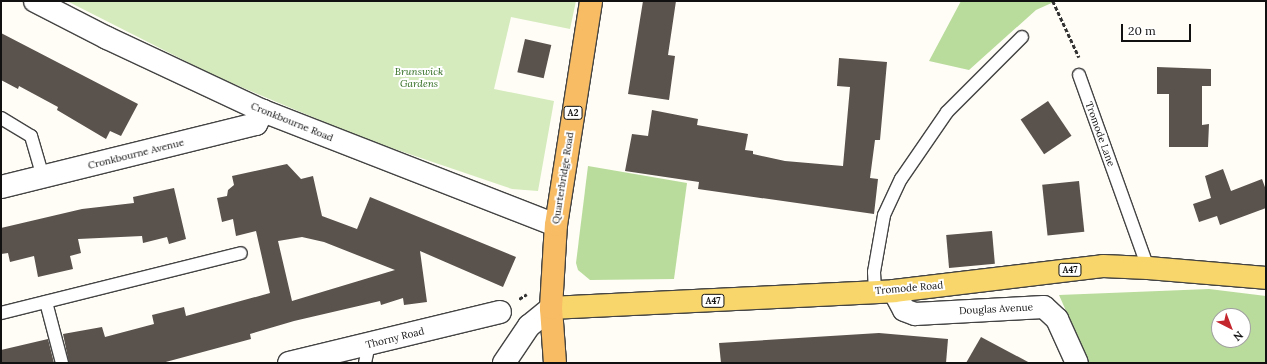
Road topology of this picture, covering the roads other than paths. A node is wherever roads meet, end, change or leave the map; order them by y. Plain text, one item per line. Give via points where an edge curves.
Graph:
1 (35, 1) edge
2 (591, 1) edge
3 (1022, 37) dead end
4 (1079, 75) road end
5 (263, 111) junction
6 (1, 118) edge
7 (43, 177) junction
8 (1, 187) edge
9 (556, 225) junction
10 (241, 252) dead end
11 (1148, 268) junction
12 (1266, 278) edge
13 (884, 291) junction
14 (46, 302) junction
15 (551, 308) junction
16 (500, 312) dead end
17 (1, 313) edge
18 (367, 353) edge
19 (62, 363) edge
20 (289, 363) edge
21 (504, 363) edge
22 (555, 363) edge
23 (1077, 363) edge

1 - 5 street, Cronkbourne Road via 107,38
2 - 9 highway, Quarterbridge Road / A2
3 - 13 lane via 946,112 901,179 884,214 874,272
4 - 11 lane, Tromode Lane
5 - 7 street, Cronkbourne Avenue via 256,124
5 - 9 street, Cronkbourne Road
6 - 7 lane via 30,136
7 - 8 street, Cronkbourne Avenue
9 - 15 highway, Quarterbridge Road / A2
10 - 14 lane
11 - 12 main road, Tromode Road / A47
11 - 13 main road, Tromode Road / A47 via 1103,266
13 - 15 main road, Tromode Road / A47
13 - 23 street, Douglas Avenue via 904,310 915,314 1044,307 1057,319
14 - 17 lane
14 - 19 lane
15 - 21 street via 528,326
15 - 22 highway, A2
16 - 18 street, Thorny Road
18 - 20 street, Thorny Road

